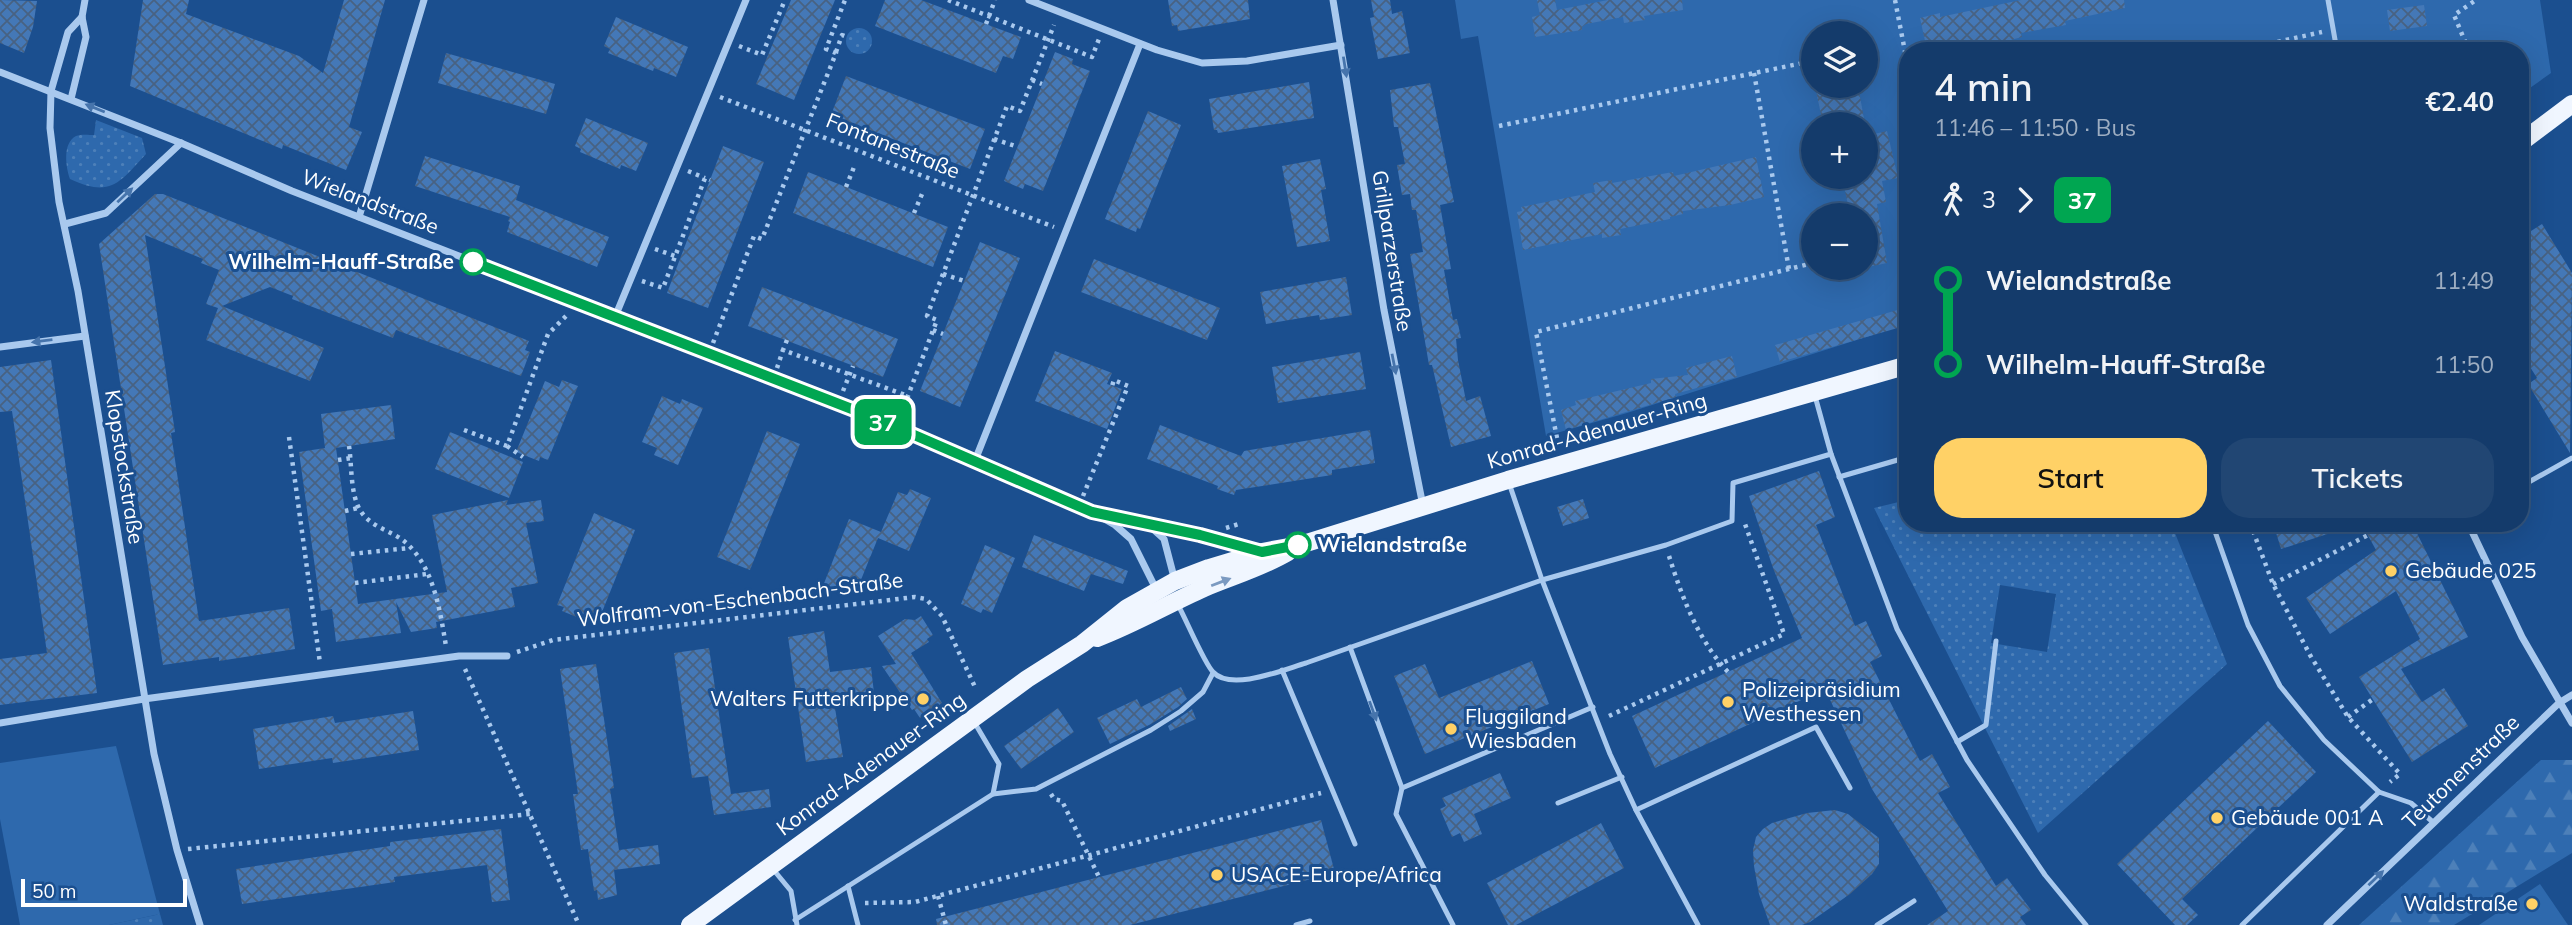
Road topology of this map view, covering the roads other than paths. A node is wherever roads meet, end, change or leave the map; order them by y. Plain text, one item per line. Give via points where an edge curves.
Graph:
1 (85, 0) edge
2 (424, 0) edge
3 (746, 0) edge
4 (1030, 0) edge
5 (1334, 0) edge
6 (2328, 0) edge
7 (82, 17) junction
8 (2335, 42) edge
9 (1140, 44) junction
10 (1341, 45) junction
11 (0, 72) edge
12 (51, 91) junction
13 (71, 99) junction
14 (2572, 104) edge
15 (2529, 136) edge
16 (181, 143) junction
17 (359, 217) junction
18 (65, 224) junction
19 (615, 317) junction
20 (85, 336) junction
21 (0, 347) edge
22 (1899, 368) edge
23 (1814, 392) junction
24 (1830, 454) junction
25 (2572, 458) edge
26 (1899, 460) edge
27 (974, 463) junction
28 (1839, 477) junction
29 (1508, 480) junction
30 (2529, 482) edge
31 (1423, 506) junction
32 (1092, 512) junction
33 (1145, 522) junction
34 (2215, 532) edge
35 (2472, 532) edge
36 (1300, 545) junction
37 (1262, 552) junction
38 (1542, 580) junction
39 (1175, 581) junction
40 (1157, 591) junction
41 (1176, 601) junction
42 (1996, 641) dead end
43 (1082, 644) junction
44 (1350, 647) junction
45 (507, 656) road end
46 (1282, 670) junction
47 (1213, 673) junction
48 (2572, 695) edge
49 (144, 699) junction
50 (2559, 703) junction
51 (1593, 707) junction
52 (972, 719) junction
53 (0, 723) edge
54 (2572, 723) edge
55 (1957, 741) junction
56 (1622, 778) junction
57 (1402, 788) junction
58 (1850, 788) dead end
59 (2379, 792) junction
60 (993, 794) junction
61 (1559, 803) dead end
62 (1636, 810) junction
63 (2434, 823) junction
64 (1355, 844) dead end
65 (770, 865) junction
66 (848, 886) junction
67 (1914, 901) dead end
68 (1310, 921) dead end
69 (701, 922) edge
70 (796, 922) edge
71 (200, 925) edge
72 (858, 925) edge
73 (1296, 925) edge
74 (1453, 925) edge
75 (1698, 925) edge
76 (1877, 925) edge
77 (2087, 925) edge
78 (2242, 925) edge
79 (2327, 925) edge

1 - 7 street, Klopstockstraße
2 - 17 street
3 - 19 street
4 - 9 street
5 - 10 street, Grillparzerstraße
6 - 8 lane
7 - 12 street, Klopstockstraße via 68,32
7 - 13 street, Klopstockstraße via 86,37
9 - 10 street via 1202,64
9 - 27 street
10 -> 31 street, Grillparzerstraße via 1384,310
11 - 12 street, Wielandstraße
12 - 13 street, Wielandstraße
12 - 18 street, Klopstockstraße via 50,128
16 -> 13 street, Wielandstraße
14 - 15 main road
16 - 17 street, Wielandstraße
18 -> 16 street via 106,213
17 - 19 street, Wielandstraße
18 - 20 street, Klopstockstraße
19 - 27 street, Wielandstraße
20 -> 21 street
20 - 49 street, Klopstockstraße
22 - 23 main road, Konrad-Adenauer-Ring
23 - 24 lane
23 - 29 main road, Konrad-Adenauer-Ring
24 - 28 lane
24 - 38 lane via 1733,483 1732,521
25 - 30 lane
26 - 28 lane
27 - 32 street, Wielandstraße
28 - 55 lane via 1897,629
29 - 31 main road, Konrad-Adenauer-Ring
29 - 38 lane
31 - 36 main road, Konrad-Adenauer-Ring
32 - 33 street, Wielandstraße
32 - 40 street, Wielandstraße via 1126,533
33 - 37 street, Wielandstraße
33 - 39 street via 1164,539
34 - 59 lane via 2248,625 2280,686 2325,740
35 - 50 street
36 - 37 main road, Konrad-Adenauer-Ring
41 -> 36 main road, Konrad-Adenauer-Ring via 1266,565
37 - 39 main road, Konrad-Adenauer-Ring
38 - 44 lane
38 - 51 lane
39 - 40 main road, Konrad-Adenauer-Ring
39 - 41 street
40 - 41 street
40 - 43 main road, Konrad-Adenauer-Ring via 1112,618
41 - 43 main road, Konrad-Adenauer-Ring
41 - 47 lane
42 - 55 lane via 1986,724
43 - 52 main road, Konrad-Adenauer-Ring
44 - 46 lane
44 -> 57 lane
45 - 49 street via 449,657
46 - 47 lane via 1239,680
46 - 64 lane
47 - 60 lane via 1203,692 1151,730 1036,789
48 - 50 street, Teutonenstraße
49 - 53 street
49 - 71 street, Klopstockstraße via 177,850
50 - 54 street
50 - 63 street, Teutonenstraße
51 - 56 lane
51 - 57 lane
52 - 60 lane via 999,764
52 - 65 main road, Konrad-Adenauer-Ring
55 - 77 lane via 2045,875
56 - 61 lane
56 - 62 lane
57 - 74 lane via 1396,814
58 - 62 lane via 1816,727
59 - 63 lane via 2411,803
59 - 78 lane
60 - 66 lane
62 - 75 lane
79 -> 63 street, Teutonenstraße
65 - 69 main road, Konrad-Adenauer-Ring
65 - 70 lane via 791,891
66 - 70 lane
66 - 72 lane
67 - 76 lane
68 - 73 lane

